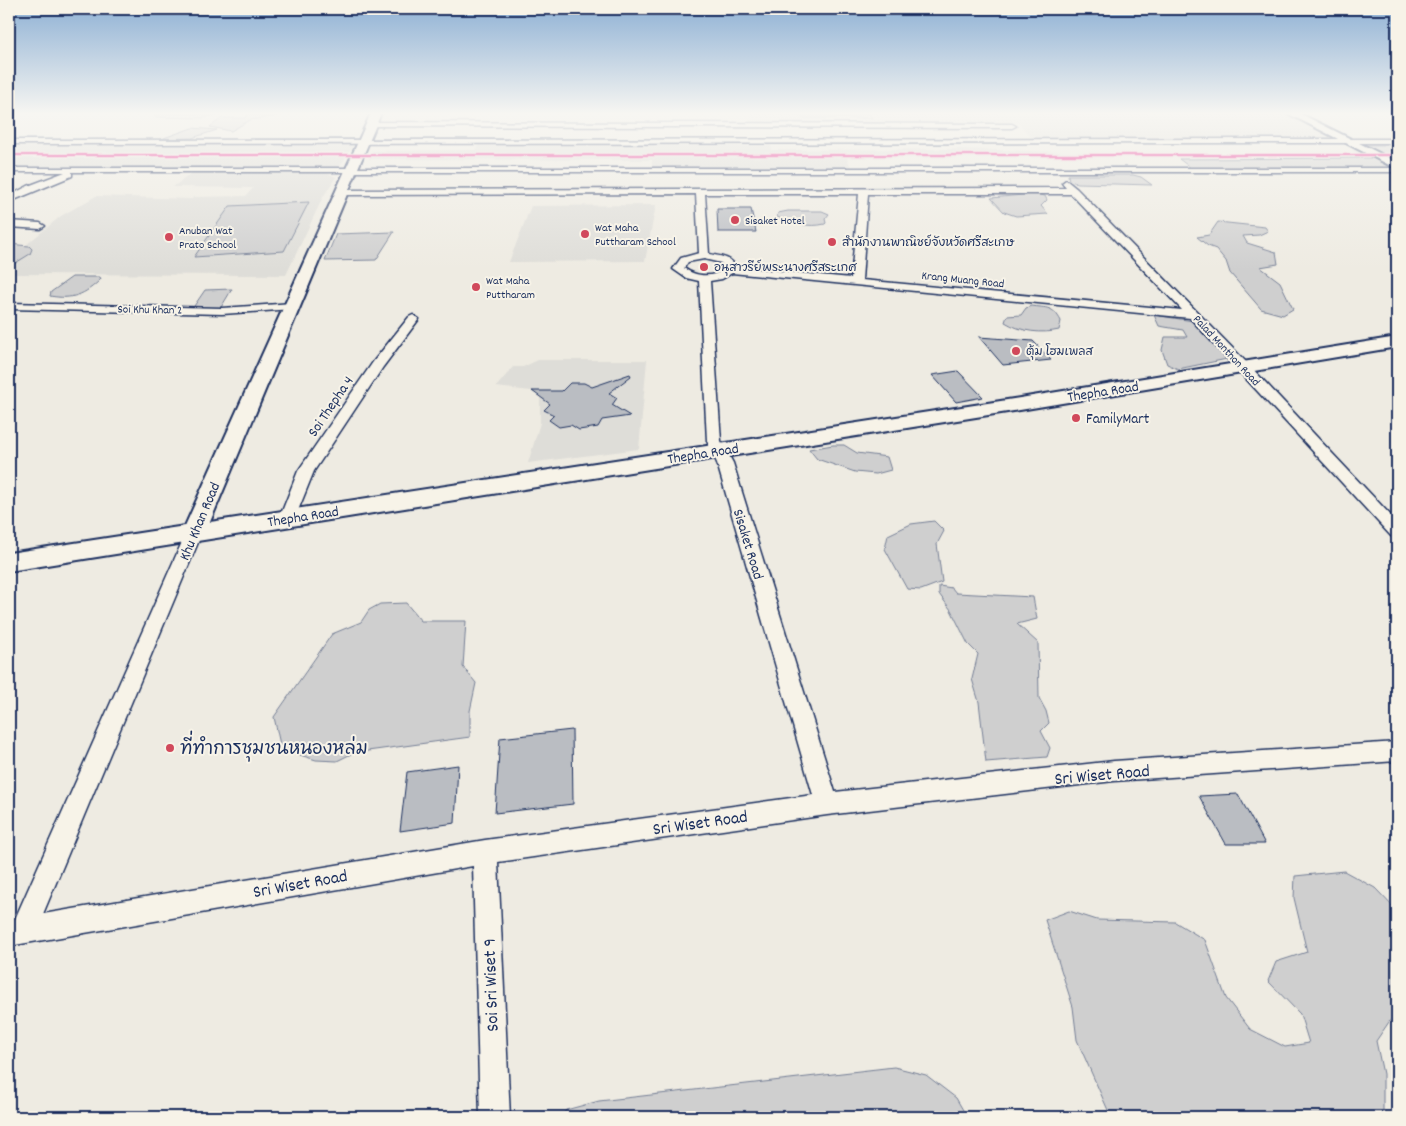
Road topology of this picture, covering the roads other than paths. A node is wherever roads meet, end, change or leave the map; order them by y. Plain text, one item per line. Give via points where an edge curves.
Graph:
1 (353, 166) edge
2 (9, 170) edge
3 (78, 170) junction
4 (351, 170) junction
5 (730, 170) junction
6 (1054, 170) junction
7 (1397, 170) edge
8 (700, 171) junction
9 (716, 180) junction
10 (685, 182) junction
11 (676, 191) junction
12 (700, 191) junction
13 (721, 191) junction
14 (1074, 191) junction
15 (342, 192) junction
16 (864, 192) junction
17 (9, 198) edge
18 (9, 224) edge
19 (40, 226) dead end
20 (704, 256) junction
21 (730, 270) junction
22 (704, 278) junction
23 (856, 282) junction
24 (9, 306) edge
25 (292, 306) junction
26 (1193, 315) junction
27 (413, 319) dead end
28 (1397, 342) edge
29 (1244, 368) junction
30 (718, 451) junction
31 (287, 519) junction
32 (1397, 532) edge
33 (194, 533) junction
34 (9, 562) edge
35 (1397, 752) edge
36 (827, 804) junction
37 (485, 852) junction
38 (16, 932) edge
39 (495, 1117) edge

1 - 4 main road, Khu Khan Road
2 - 3 street
3 - 4 street
3 - 17 street
4 - 8 street
4 - 15 main road, Khu Khan Road
5 - 6 street
5 - 8 street
5 - 9 street
6 - 7 street
6 - 14 street, Palad Monthon Road
8 - 9 street
8 - 10 street via 685,175
9 - 10 street
9 - 13 street
10 - 11 street
11 - 12 street
11 - 15 street
12 - 13 street
12 - 20 street
13 - 16 street
14 - 16 street
14 - 26 street, Palad Monthon Road
15 - 25 main road, Khu Khan Road
16 - 23 street
18 - 19 street
20 - 21 street via 725,260
20 - 22 street via 683,261 678,269 682,274
21 - 22 street via 720,276
21 - 23 street, Krang Muang Road
22 - 30 street, Sisaket Road via 714,441
23 - 26 street, Krang Muang Road
24 - 25 street, Soi Khu Khan 2 via 222,311
25 - 33 main road, Khu Khan Road
26 - 29 street, Palad Monthon Road
27 - 31 street, Soi Thepha 4 via 306,471
28 - 29 main road, Thepha Road
29 - 30 main road, Thepha Road
29 - 32 street, Palad Monthon Road
30 - 31 main road, Thepha Road
30 - 36 street, Sisaket Road via 725,463
31 - 33 main road, Thepha Road
33 - 34 main road, Thepha Road
33 - 38 street, Khu Khan Road
35 - 36 street, Sri Wiset Road via 1114,771
36 - 37 street, Sri Wiset Road
37 - 38 street, Sri Wiset Road
37 - 39 street, Soi Sri Wiset 9

